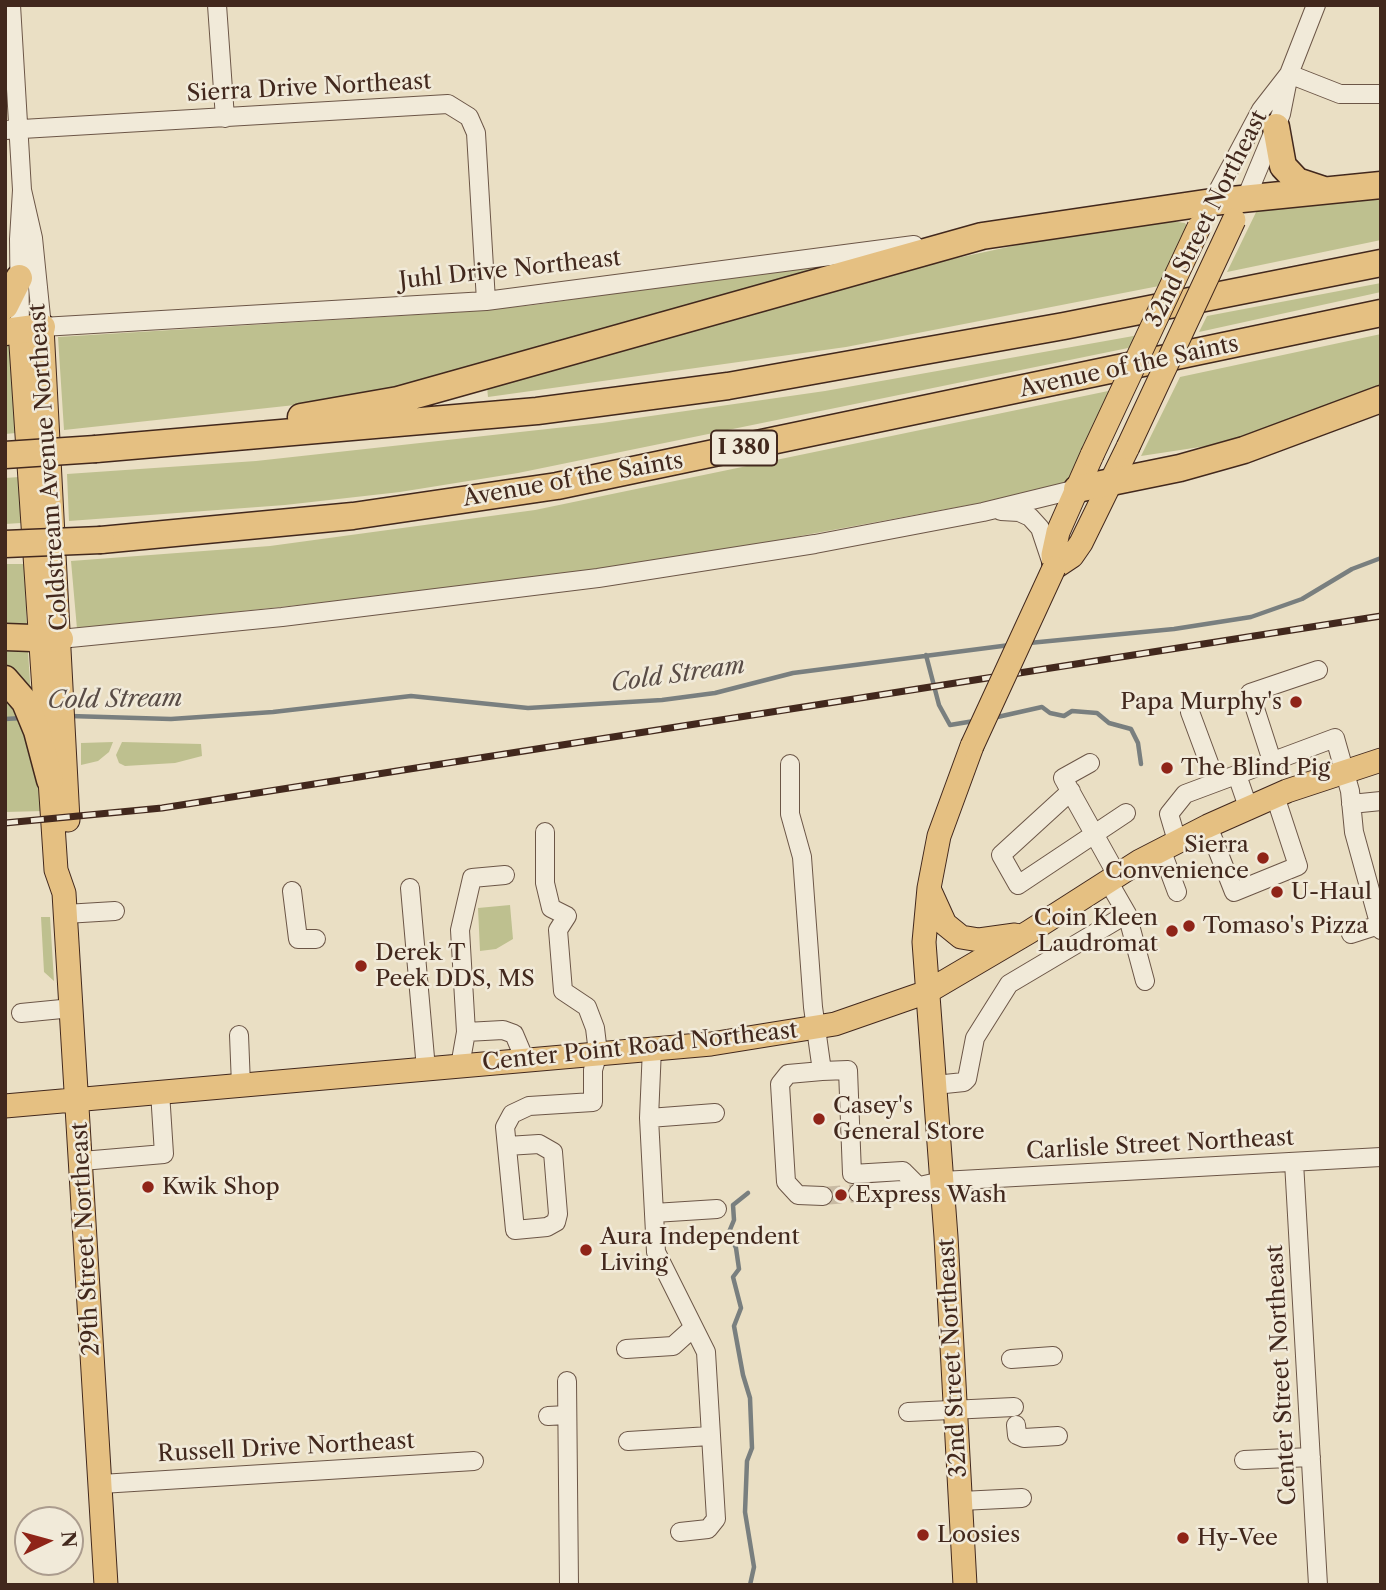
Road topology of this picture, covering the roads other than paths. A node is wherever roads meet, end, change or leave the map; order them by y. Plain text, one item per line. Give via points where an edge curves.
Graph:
1 (11, 5) edge
2 (217, 5) edge
3 (1310, 7) edge
4 (1289, 74) junction
5 (1381, 94) edge
6 (225, 118) junction
7 (1276, 127) junction
8 (12, 130) edge
9 (1381, 185) edge
10 (22, 190) junction
11 (1326, 190) junction
12 (1212, 202) junction
13 (1240, 209) junction
14 (982, 236) junction
15 (1381, 263) edge
16 (19, 278) junction
17 (486, 301) junction
18 (5, 306) edge
19 (1381, 313) edge
20 (22, 330) edge
21 (1381, 399) edge
22 (160, 443) junction
23 (5, 456) edge
24 (1111, 481) junction
25 (1077, 489) junction
26 (983, 512) junction
27 (5, 544) edge
28 (1054, 568) junction
29 (5, 637) edge
30 (49, 639) junction
31 (1318, 670) dead end
32 (5, 679) edge
33 (44, 701) junction
34 (1190, 712) dead end
35 (51, 747) junction
36 (1381, 760) edge
37 (1272, 761) junction
38 (1090, 763) dead end
39 (790, 764) dead end
40 (1345, 771) junction
41 (1237, 775) junction
42 (50, 780) joint
43 (1216, 782) junction
44 (1071, 791) junction
45 (1275, 796) junction
46 (1381, 801) edge
47 (1351, 804) junction
48 (1248, 807) junction
49 (1126, 813) dead end
50 (1208, 826) junction
51 (545, 832) dead end
52 (1094, 833) junction
53 (1169, 845) junction
54 (505, 876) dead end
55 (1112, 878) junction
56 (410, 888) dead end
57 (929, 888) junction
58 (292, 891) dead end
59 (1177, 892) dead end
60 (64, 903) junction
61 (115, 911) dead end
62 (1126, 914) junction
63 (1380, 928) edge
64 (1029, 932) junction
65 (1351, 934) dead end
66 (316, 939) dead end
67 (1145, 981) dead end
68 (927, 992) junction
69 (72, 1008) junction
70 (21, 1013) dead end
71 (817, 1028) junction
72 (466, 1032) junction
73 (239, 1035) dead end
74 (652, 1048) junction
75 (598, 1053) junction
76 (525, 1059) junction
77 (460, 1066) junction
78 (426, 1069) junction
79 (822, 1071) junction
80 (241, 1085) junction
81 (934, 1085) junction
82 (160, 1092) junction
83 (78, 1099) junction
84 (5, 1107) edge
85 (715, 1114) dead end
86 (649, 1118) junction
87 (507, 1146) junction
88 (1381, 1157) edge
89 (82, 1161) junction
90 (1294, 1162) junction
91 (942, 1181) junction
92 (917, 1185) junction
93 (858, 1194) tunnel mouth
94 (823, 1196) tunnel mouth
95 (717, 1209) dead end
96 (654, 1213) junction
97 (693, 1328) junction
98 (626, 1349) dead end
99 (1053, 1356) dead end
100 (1011, 1359) dead end
101 (567, 1381) dead end
102 (956, 1410) junction
103 (908, 1412) dead end
104 (567, 1415) junction
105 (548, 1416) dead end
106 (710, 1436) junction
107 (1058, 1436) dead end
108 (628, 1441) dead end
109 (1311, 1457) junction
110 (1244, 1460) dead end
111 (474, 1461) dead end
112 (101, 1484) junction
113 (1022, 1498) dead end
114 (961, 1501) junction
115 (680, 1532) dead end
116 (106, 1585) edge
117 (569, 1585) edge
118 (965, 1585) edge
119 (1318, 1585) edge

1 - 8 street, Coldstream Avenue Northeast
2 - 6 street
3 - 4 street
4 - 5 street via 1340,94
4 - 7 street, 32nd Street Northeast
4 - 12 street, 32nd Street Northeast via 1261,110
6 - 8 street, Sierra Drive Northeast
6 - 17 street, Sierra Drive Northeast via 448,104 460,110 475,132
7 - 11 highway via 1279,158 1289,174
7 - 13 street, 32nd Street Northeast
8 - 10 street, Coldstream Avenue Northeast
9 - 11 highway
10 - 16 street, Coldstream Avenue Northeast
10 - 20 street, Coldstream Avenue Northeast via 33,238
11 - 13 highway
12 - 13 highway
12 - 14 highway
12 - 25 main road, 32nd Street Northeast, bridge
13 - 24 main road, 32nd Street Northeast, bridge
14 - 17 street, Juhl Drive Northeast
14 - 22 highway via 398,400
15 - 22 highway via 728,386 537,411
16 - 18 highway
16 - 20 street, Coldstream Avenue Northeast
17 - 20 street, Juhl Drive Northeast
19 - 27 highway, Avenue of the Saints / I 380, bridge via 557,486 353,516 101,540
20 - 30 main road, Coldstream Avenue Northeast
21 - 24 highway via 1244,450
22 - 23 highway, bridge
24 - 25 highway
24 - 28 main road, 32nd Street Northeast via 1081,543
25 - 26 street
25 - 28 main road, 32nd Street Northeast via 1054,544
26 - 28 street via 1007,510 1030,517 1041,528
26 - 30 street via 598,578 282,617
28 - 57 main road, 32nd Street Northeast, bridge via 948,804
29 - 30 highway
30 - 33 main road, Coldstream Avenue Northeast
31 - 37 street via 1250,693
32 - 33 highway
33 - 35 highway
33 - 35 main road, Coldstream Avenue Northeast
34 - 43 street
35 - 42 highway
35 - 60 main road, 29th Street Northeast via 71,868
36 - 40 main road, Center Point Road Northeast
37 - 40 street via 1335,738
37 - 41 street
38 - 44 street via 1063,778
39 - 71 street via 790,814 802,857
40 - 45 main road, Center Point Road Northeast
40 - 47 street
41 - 43 street
41 - 48 street
42 - 60 main road, 29th Street Northeast via 56,870
43 - 53 street via 1185,794 1169,814
44 - 52 street
44 - 52 street via 1001,855 1018,885
45 - 48 main road, Center Point Road Northeast
45 - 50 street via 1298,866 1234,892
46 - 47 street
47 - 63 street
48 - 50 main road, Center Point Road Northeast
49 - 52 street
50 - 53 main road, Center Point Road Northeast
51 - 75 street via 545,883 551,908 567,916 558,930 563,991 587,1007
52 - 55 street
53 - 55 main road, Center Point Road Northeast
53 - 59 street
54 - 72 street via 472,878 460,929
55 - 62 street
55 - 64 main road, Center Point Road Northeast
56 - 78 street
57 - 64 main road via 945,924 961,937 979,940
57 - 68 main road, 32nd Street Northeast
58 - 66 street via 298,939
60 - 61 street
60 - 69 main road, 29th Street Northeast
62 - 67 street
62 - 81 street via 1009,984 975,1038 967,1079
63 - 65 street
64 - 68 main road, Center Point Road Northeast
68 - 71 main road, Center Point Road Northeast
68 - 81 main road, 32nd Street Northeast
69 - 70 street
69 - 83 main road, 29th Street Northeast
71 - 74 main road, Center Point Road Northeast
71 - 79 street
72 - 76 street via 503,1030 514,1034
72 - 77 street
73 - 80 street
74 - 75 main road, Center Point Road Northeast
74 - 86 street
75 - 76 main road, Center Point Road Northeast
75 - 87 street via 593,1102 529,1106 512,1114 505,1127
76 - 77 main road, Center Point Road Northeast
77 - 78 main road, Center Point Road Northeast
78 - 80 main road, Center Point Road Northeast
79 - 92 street via 848,1070 852,1174 902,1171
79 - 94 street via 788,1074 780,1084 786,1181 798,1195
80 - 82 main road, Center Point Road Northeast
81 - 91 main road, 32nd Street Northeast
82 - 83 main road, Center Point Road Northeast
82 - 89 street via 164,1154
83 - 84 main road, Center Point Road Northeast
83 - 89 main road, 29th Street Northeast
85 - 86 street
86 - 96 street
87 - 87 street via 515,1230 556,1222 553,1152 539,1144
88 - 90 street, Carlisle Street Northeast
89 - 112 main road, 29th Street Northeast
90 - 91 street, Carlisle Street Northeast
90 - 109 street, Center Street Northeast
91 - 92 street, Carlisle Street Northeast
91 - 102 main road, 32nd Street Northeast
92 - 93 street, Carlisle Street Northeast via 902,1191
95 - 96 street
96 - 97 street via 656,1252
97 - 98 street via 673,1346
97 - 106 street via 706,1352
99 - 100 street
101 - 104 street
102 - 103 street
102 - 107 street via 1015,1416 1017,1435 1024,1438
102 - 114 main road, 32nd Street Northeast
104 - 105 street
104 - 117 street
106 - 108 street
106 - 115 street via 716,1519 708,1529
109 - 110 street
109 - 119 street, Center Street Northeast
111 - 112 street, Russell Drive Northeast
112 - 116 main road, 29th Street Northeast
113 - 114 street
114 - 118 main road, 32nd Street Northeast

